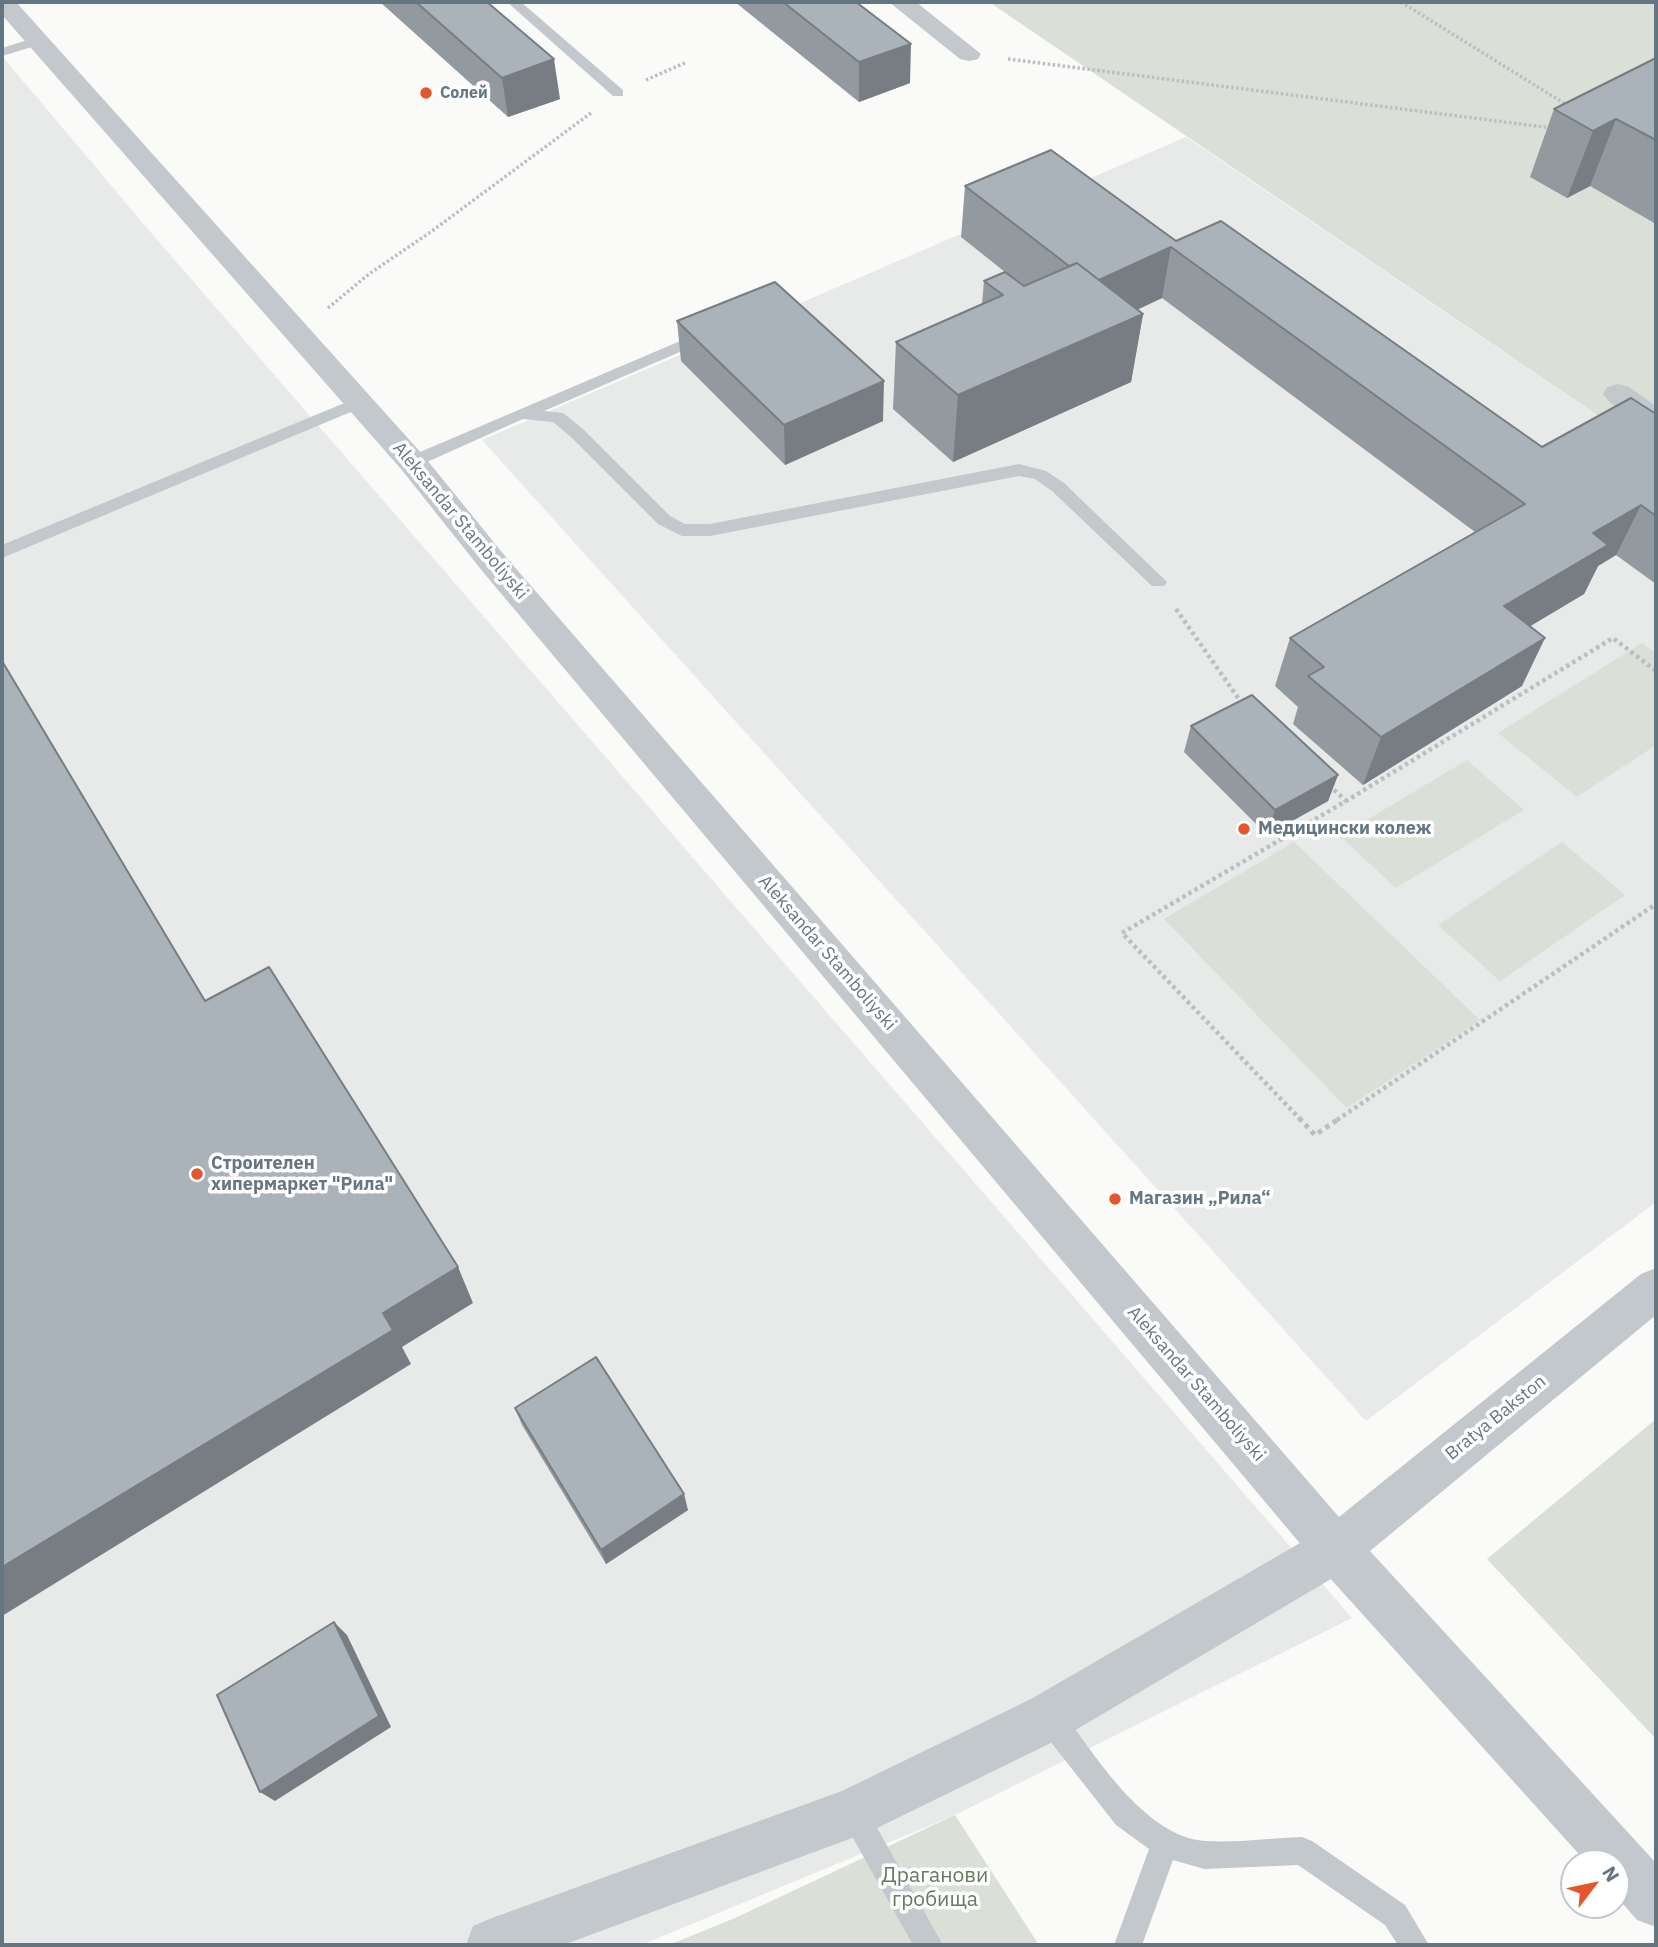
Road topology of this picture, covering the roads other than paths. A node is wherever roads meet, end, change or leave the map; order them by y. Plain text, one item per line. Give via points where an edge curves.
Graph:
1 (3, 2) edge
2 (513, 2) edge
3 (901, 2) edge
4 (37, 41) junction
5 (2, 52) edge
6 (969, 54) road end
7 (618, 93) road end
8 (719, 330) edge
9 (1618, 394) dead end
10 (359, 402) junction
11 (521, 414) junction
12 (1656, 421) edge
13 (412, 462) junction
14 (2, 552) edge
15 (1158, 582) road end
16 (1656, 1288) edge
17 (1336, 1549) junction
18 (1049, 1717) junction
19 (853, 1813) junction
20 (1165, 1844) junction
21 (1656, 1901) edge
22 (492, 1945) edge
23 (929, 1945) edge
24 (1128, 1945) edge
25 (1415, 1945) edge

1 - 4 street, Aleksandar Stamboliyski
2 - 7 lane
3 - 6 street
4 - 5 lane
4 - 10 street, Aleksandar Stamboliyski
8 - 11 lane
9 - 12 street
10 - 13 street, Aleksandar Stamboliyski
10 - 14 lane
11 - 13 lane
11 - 15 lane via 557,417 664,520 682,530 710,530 1019,470 1040,475 1058,486
13 - 17 street, Aleksandar Stamboliyski via 503,575
16 - 17 street, Bratya Bakston
17 - 18 street, Bratya Bakston
17 - 21 street, Aleksandar Stamboliyski
18 - 19 street, Bratya Bakston
18 - 20 lane via 1126,1815
19 - 22 street, Bratya Bakston
19 - 23 lane
20 - 24 lane
20 - 25 lane via 1204,1855 1302,1851 1395,1915

